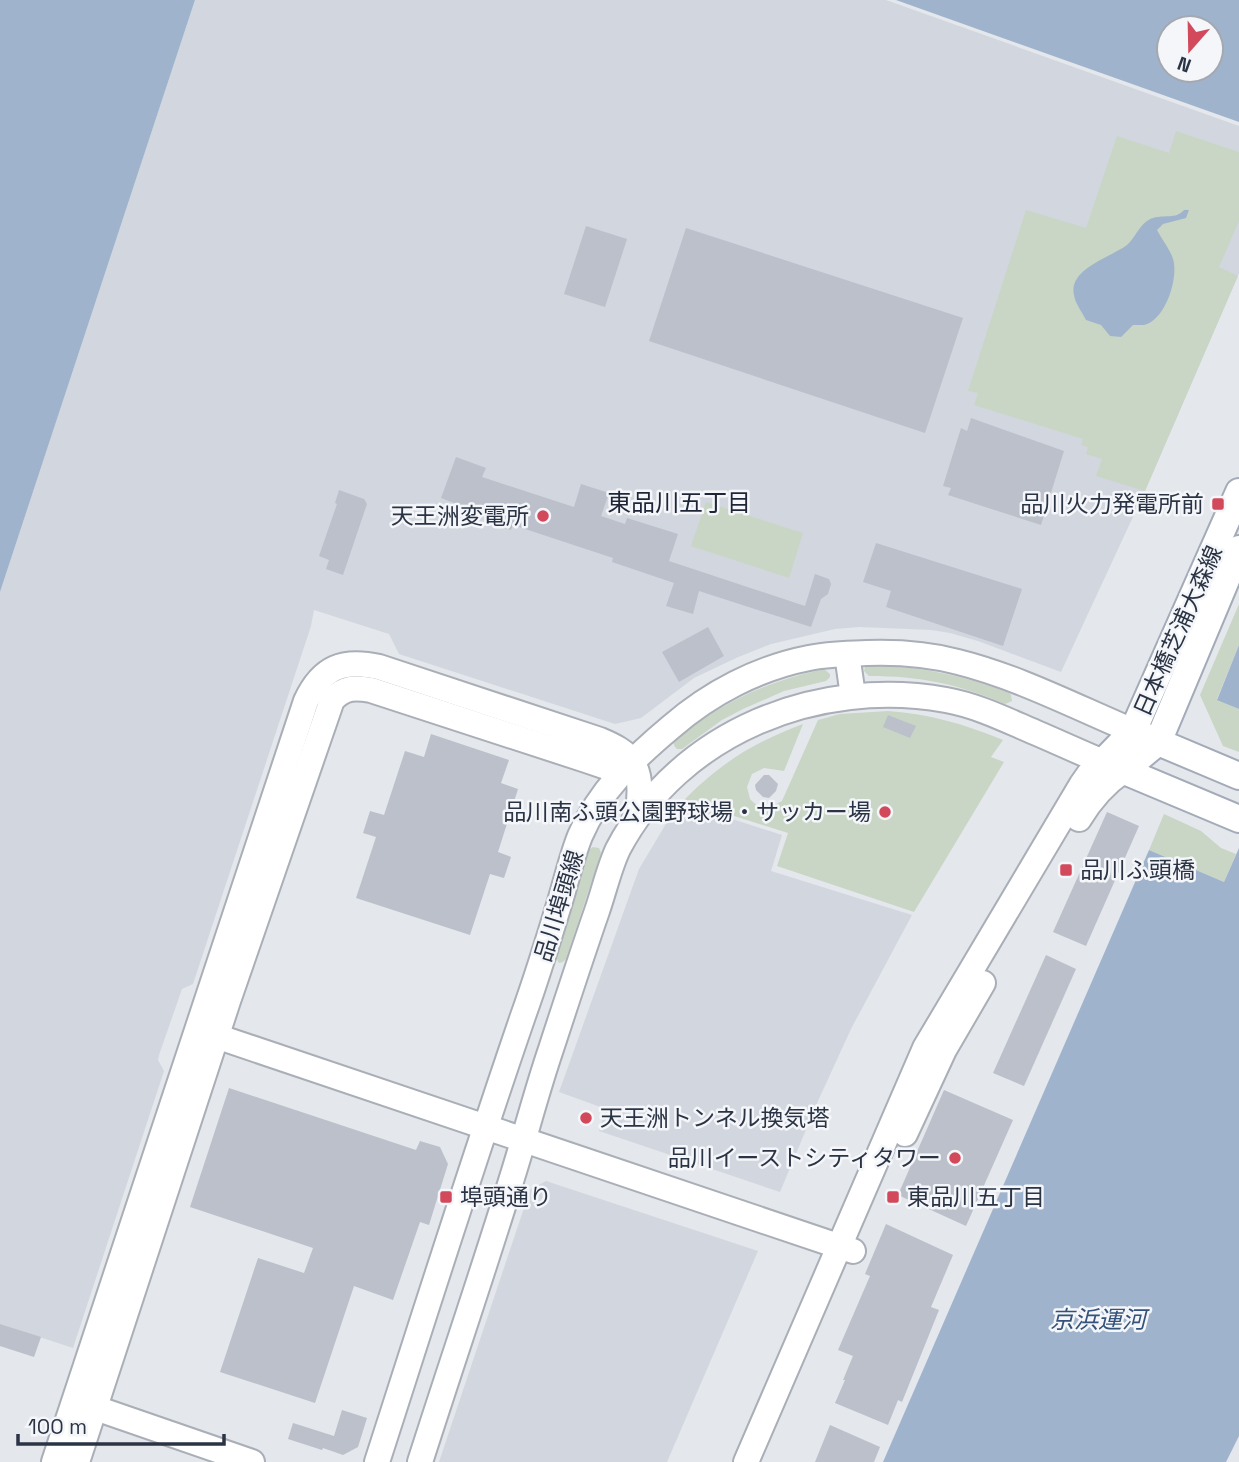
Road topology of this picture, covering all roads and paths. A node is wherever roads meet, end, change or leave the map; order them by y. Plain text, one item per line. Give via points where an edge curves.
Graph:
1 (1239, 492) edge
2 (1239, 549) edge
3 (847, 654) junction
4 (853, 696) junction
5 (1133, 731) junction
6 (1158, 742) junction
7 (689, 762) junction
8 (1113, 766) junction
9 (630, 768) junction
10 (1239, 776) edge
11 (1239, 819) edge
12 (631, 829) junction
13 (540, 967) junction
14 (574, 978) junction
15 (207, 1033) junction
16 (486, 1127) junction
17 (523, 1139) junction
18 (846, 1249) junction
19 (425, 1314) junction
20 (464, 1326) junction
21 (85, 1404) junction
22 (54, 1462) edge
23 (77, 1462) edge
24 (252, 1462) edge
25 (377, 1462) edge
26 (420, 1462) edge
27 (746, 1462) edge
28 (764, 1462) edge

1 - 5 main road, 日本橋芝浦大森線
2 - 6 main road, 日本橋芝浦大森線
3 - 4 street
3 - 5 street, 品川埠頭線 via 923,655 958,662
3 - 9 street, 品川埠頭線 via 777,666 719,692 692,708
4 - 7 street, 品川埠頭線 via 767,716
4 - 8 street, 品川埠頭線 via 949,700 986,711
5 - 6 main road, 日本橋芝浦大森線
5 - 8 main road, 日本橋芝浦大森線
6 - 8 main road, 日本橋芝浦大森線
6 - 10 main road, 日本橋芝浦大森線
7 - 9 street via 655,770
7 - 12 street, 品川埠頭線 via 671,777
8 - 11 main road
8 - 18 street via 953,1034
9 - 12 street via 639,795
9 - 13 street, 品川埠頭線 via 604,793 580,835
9 - 15 street via 616,747 600,740 385,669 362,663 333,668 320,678 306,701
12 - 14 street, 品川埠頭線 via 617,850
13 - 14 street
13 - 16 street, 品川埠頭線
14 - 17 street, 品川埠頭線
15 - 16 street
15 - 21 street
16 - 17 street
16 - 19 street, 品川埠頭線
17 - 18 street
17 - 20 street, 品川埠頭線
18 - 27 street
18 - 28 street
19 - 20 street
19 - 25 street, 品川埠頭線
20 - 26 street, 品川埠頭線
21 - 22 street
21 - 23 street
21 - 24 street

